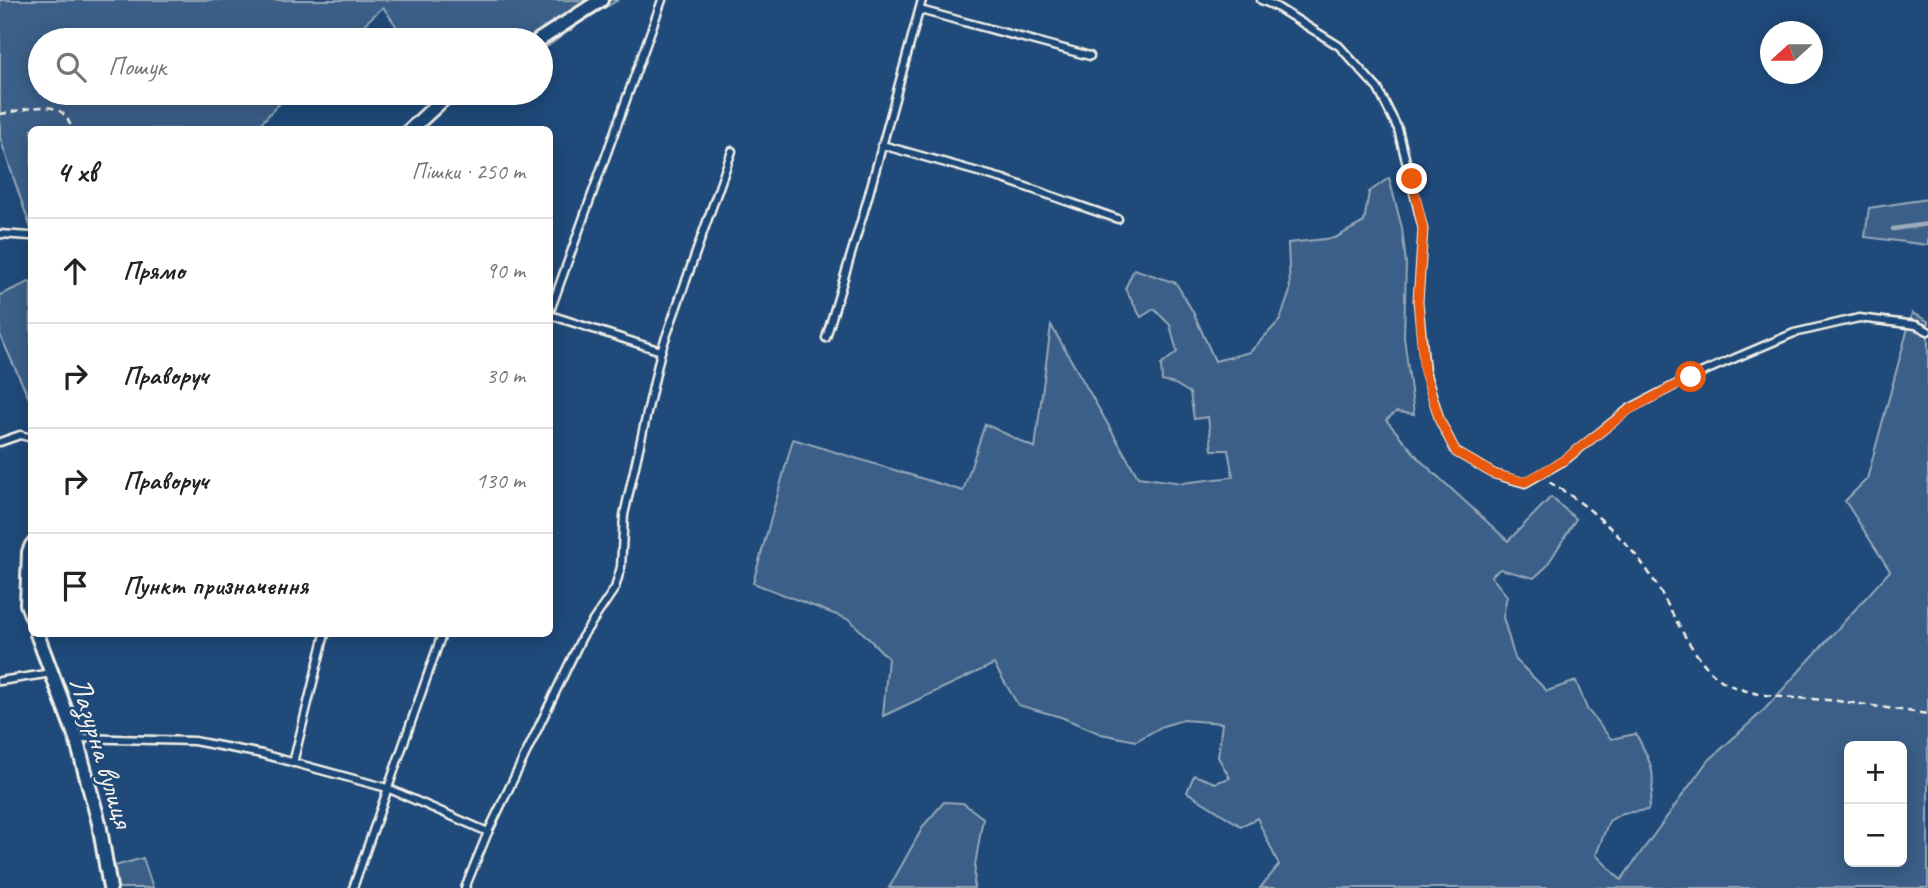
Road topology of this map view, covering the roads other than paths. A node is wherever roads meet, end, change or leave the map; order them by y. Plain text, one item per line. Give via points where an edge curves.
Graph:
1 (601, 0) edge
2 (662, 0) edge
3 (922, 0) edge
4 (1261, 0) edge
5 (1277, 3) edge
6 (920, 9) junction
7 (553, 30) edge
8 (1090, 56) dead end
9 (437, 105) edge
10 (414, 126) edge
11 (882, 145) junction
12 (732, 151) dead end
13 (1118, 219) dead end
14 (0, 234) edge
15 (28, 236) edge
16 (553, 305) edge
17 (553, 314) edge
18 (1928, 331) edge
19 (826, 338) dead end
20 (661, 351) junction
21 (28, 437) edge
22 (0, 442) edge
23 (28, 578) edge
24 (28, 607) edge
25 (38, 637) edge
26 (324, 637) edge
27 (441, 637) edge
28 (52, 673) junction
29 (0, 681) edge
30 (76, 738) junction
31 (293, 762) junction
32 (387, 788) junction
33 (488, 832) junction
34 (110, 888) edge
35 (354, 888) edge
36 (465, 888) edge

1 - 7 street
2 - 16 lane
3 - 6 lane
4 - 5 lane
5 - 18 lane via 1339,46 1378,89 1398,129 1423,229 1418,301 1424,371 1456,452 1494,474 1525,482 1564,460 1629,410 1691,377 1794,333 1859,318 1916,325
6 - 8 lane
6 - 11 lane
9 - 10 street
11 - 13 lane via 1003,179
11 - 19 lane
12 - 20 lane
14 - 15 lane
17 - 20 lane
20 - 33 lane via 624,515 615,588 582,637
21 - 22 lane
23 - 24 street
25 - 28 street, Лазурна вулиця
26 - 31 lane
27 - 32 lane
28 - 29 lane
28 - 30 street, Лазурна вулиця
30 - 31 lane via 194,741
30 - 34 street, Лазурна вулиця via 99,823
31 - 32 lane
32 - 33 lane
32 - 35 lane
33 - 36 lane

